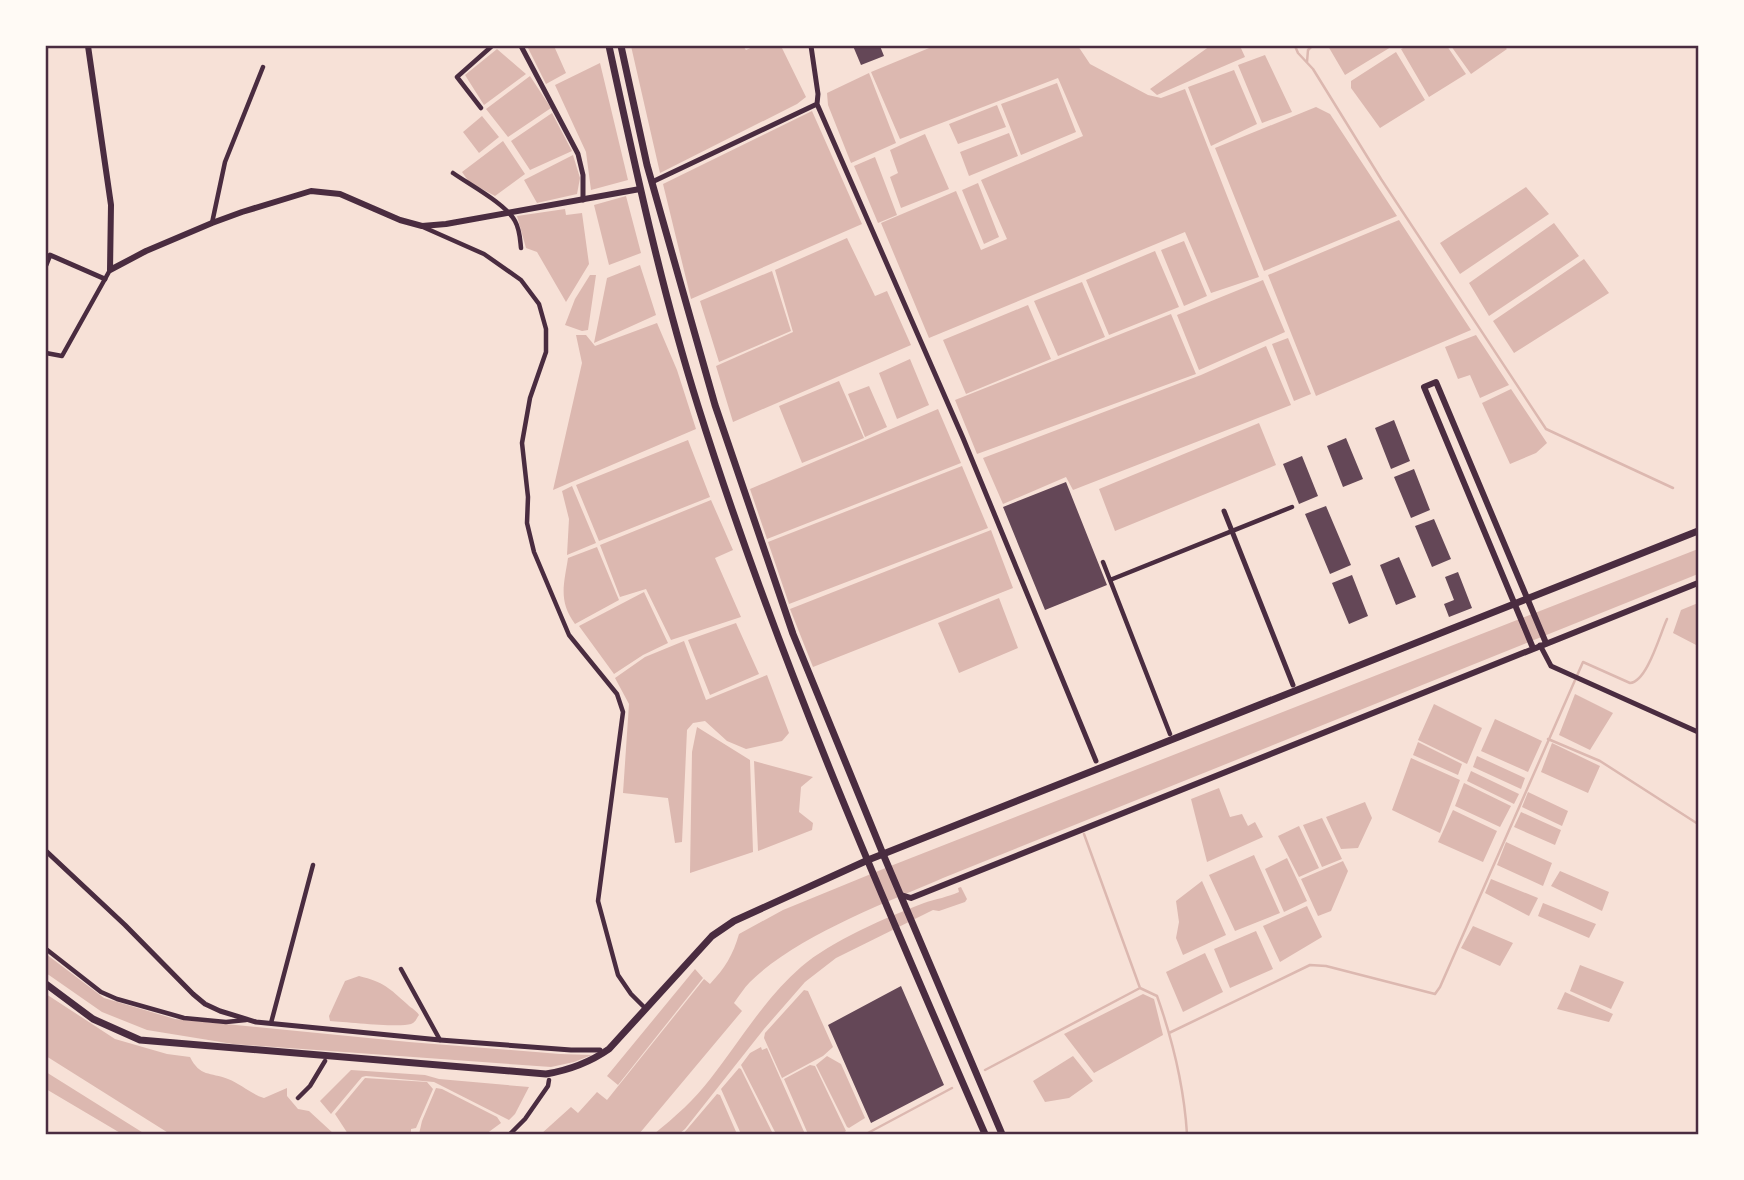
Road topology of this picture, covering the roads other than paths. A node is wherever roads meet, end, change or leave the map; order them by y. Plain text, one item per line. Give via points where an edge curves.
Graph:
1 (88, 46) edge
2 (492, 46) edge
3 (521, 46) edge
4 (609, 46) edge
5 (621, 46) edge
6 (811, 46) edge
7 (263, 68) dead end
8 (817, 104) junction
9 (481, 108) dead end
10 (647, 165) junction
11 (635, 167) junction
12 (453, 173) dead end
13 (652, 181) junction
14 (640, 189) junction
15 (583, 200) junction
16 (659, 209) junction
17 (509, 212) junction
18 (645, 213) junction
19 (212, 223) junction
20 (422, 226) junction
21 (521, 248) dead end
22 (48, 254) edge
23 (46, 265) edge
24 (110, 270) junction
25 (105, 279) junction
26 (46, 354) edge
27 (1292, 507) dead end
28 (1224, 511) dead end
29 (1232, 531) junction
30 (1699, 531) edge
31 (1103, 562) dead end
32 (1110, 580) junction
33 (1699, 583) edge
34 (1540, 645) junction
35 (1293, 685) dead end
36 (1699, 732) edge
37 (1170, 734) dead end
38 (1096, 761) dead end
39 (46, 851) edge
40 (884, 858) junction
41 (868, 860) junction
42 (313, 865) dead end
43 (907, 902) junction
44 (46, 949) edge
45 (401, 969) dead end
46 (46, 984) edge
47 (643, 1006) dead end
48 (246, 1020) junction
49 (271, 1023) junction
50 (440, 1040) junction
51 (600, 1050) dead end
52 (325, 1061) dead end
53 (549, 1080) dead end
54 (983, 1089) junction
55 (968, 1096) junction
56 (298, 1098) dead end
57 (510, 1135) edge
58 (985, 1135) edge
59 (1002, 1135) edge

1 - 24 main road via 111,205
2 - 9 street via 457,76
3 - 15 street via 578,154
4 - 11 main road
5 - 10 main road
6 - 8 street
7 - 19 street via 225,162
8 - 13 street
8 - 38 street via 963,438
10 - 11 main road
10 - 13 main road
11 - 14 main road
12 - 17 street
13 - 16 main road
14 - 15 main road
14 - 18 main road
15 - 17 main road
16 - 18 main road
16 - 40 main road via 715,405 793,634
17 - 20 main road
17 - 21 street
18 - 41 main road via 698,405 775,634
19 - 20 main road via 311,191 340,194
19 - 24 main road
20 - 47 street via 484,254 521,279 539,304 546,352 530,398 522,443 527,523 534,552 569,635 617,694 624,712 598,901 618,975
22 - 23 street
22 - 25 street
24 - 25 street
25 - 26 street via 62,356
27 - 29 street
28 - 29 street
29 - 32 street
29 - 35 street
30 - 40 main road
31 - 32 street
32 - 37 street
33 - 34 main road
34 - 34 main road via 1531,605 1436,382 1424,387 1518,610
34 - 36 street via 1551,666
34 - 43 main road
39 - 48 street via 193,994 205,1004
40 - 41 main road
40 - 43 main road
41 - 46 main road via 734,921 712,936 609,1049 591,1062 546,1074 140,1040 93,1019
41 - 55 main road
42 - 49 street
43 - 54 main road via 912,924
44 - 48 street via 117,999 184,1018
45 - 50 street
48 - 49 street
49 - 50 street
50 - 51 street
52 - 56 street
53 - 57 street
54 - 55 main road
54 - 59 main road
55 - 58 main road

